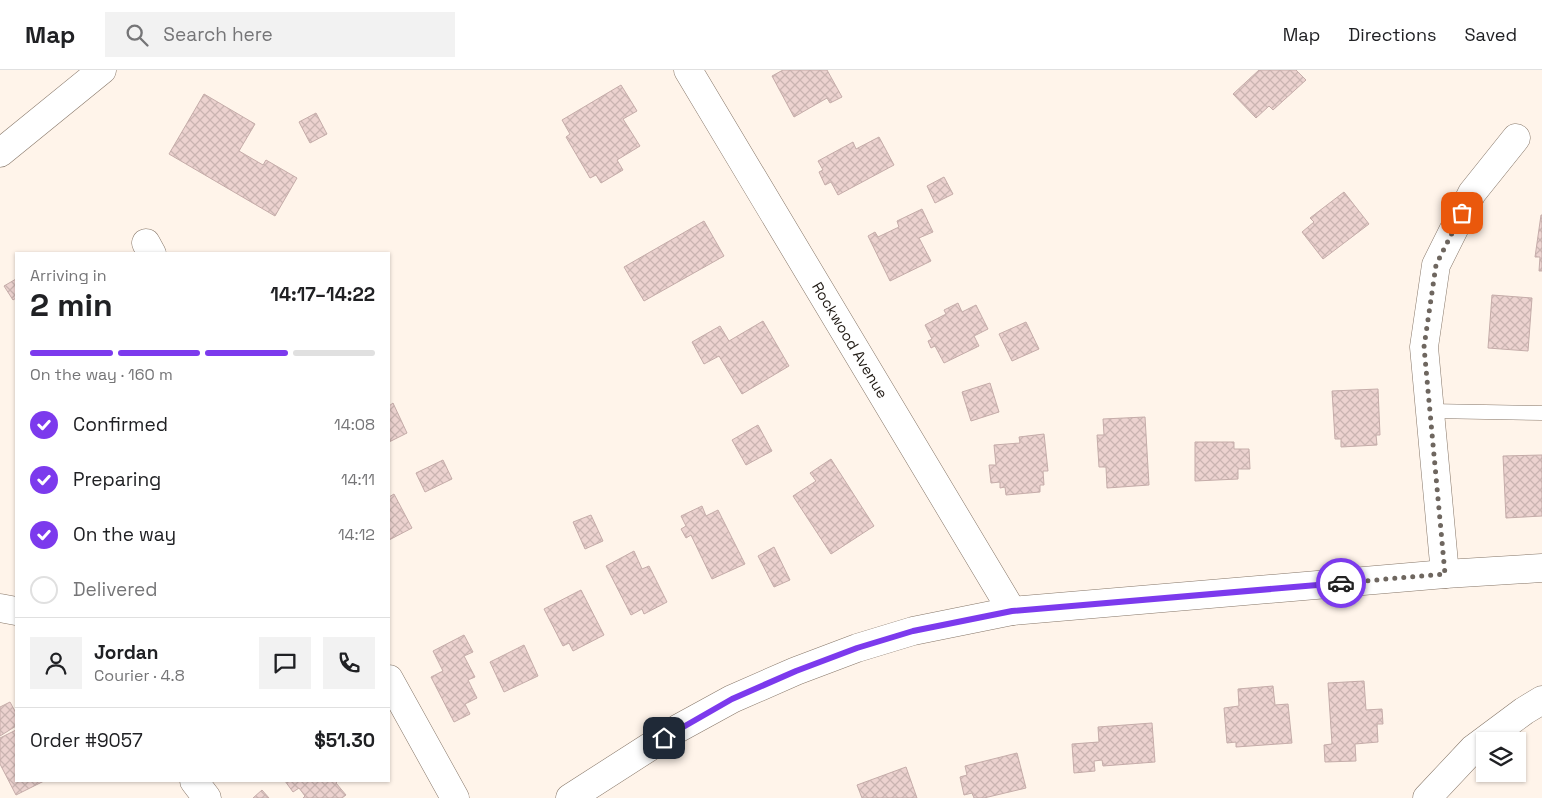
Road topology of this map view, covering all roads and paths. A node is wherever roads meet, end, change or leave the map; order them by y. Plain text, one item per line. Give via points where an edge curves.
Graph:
1 (102, 70) edge
2 (688, 70) edge
3 (1516, 138) dead end
4 (0, 153) edge
5 (1430, 411) junction
6 (1542, 413) edge
7 (1542, 568) edge
8 (1445, 574) junction
9 (0, 608) edge
10 (15, 611) edge
11 (1012, 611) junction
12 (390, 681) edge
13 (1542, 700) edge
14 (195, 782) edge
15 (207, 798) edge
16 (455, 798) edge
17 (570, 798) edge
18 (1427, 798) edge

1 - 4 street
2 - 11 street, Rockwood Avenue
3 - 5 street via 1472,193 1436,265 1424,347
5 - 6 lane
5 - 8 street
7 - 8 street
8 - 11 street
9 - 10 street
11 - 17 street via 913,631 796,671 732,699 679,728
12 - 16 street
13 - 18 street via 1473,749
14 - 15 street

